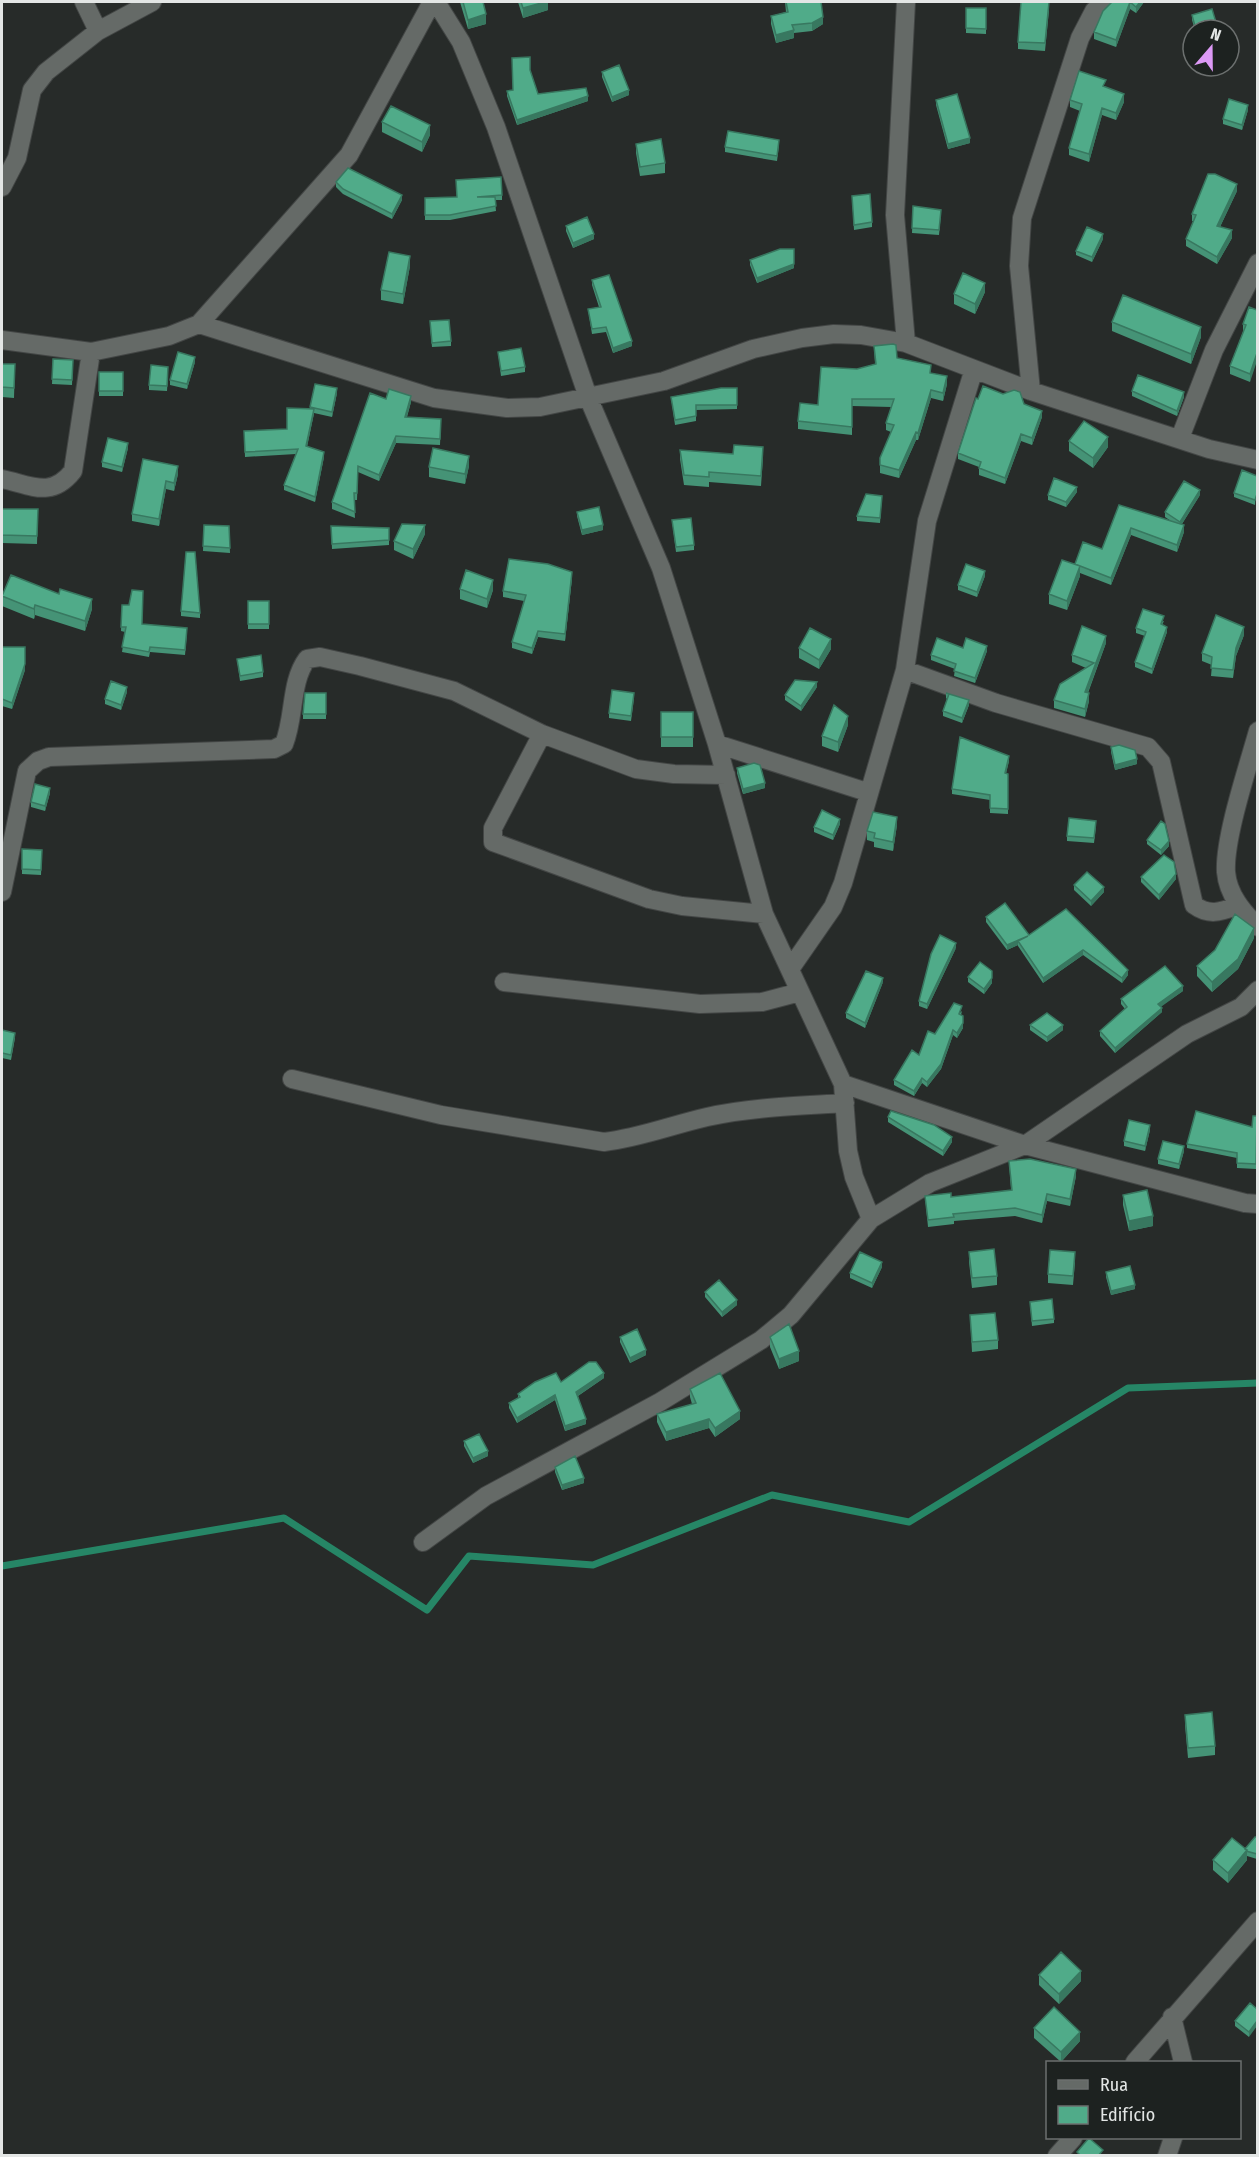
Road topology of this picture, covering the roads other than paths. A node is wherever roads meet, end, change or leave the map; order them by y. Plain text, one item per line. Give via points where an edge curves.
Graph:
1 (84, 2) edge
2 (152, 2) edge
3 (434, 2) edge
4 (906, 2) edge
5 (1104, 2) edge
6 (98, 31) junction
7 (2, 187) edge
8 (1257, 263) edge
9 (199, 324) junction
10 (2, 340) edge
11 (906, 343) junction
12 (91, 352) junction
13 (974, 369) junction
14 (1031, 391) junction
15 (588, 397) junction
16 (1180, 438) junction
17 (1257, 460) edge
18 (2, 479) edge
19 (904, 670) junction
20 (1257, 731) edge
21 (542, 734) junction
22 (717, 744) junction
23 (726, 775) junction
24 (867, 792) junction
25 (2, 892) edge
26 (1237, 906) junction
27 (764, 914) junction
28 (1257, 927) edge
29 (790, 969) junction
30 (504, 982) dead end
31 (1257, 990) edge
32 (800, 992) junction
33 (292, 1079) dead end
34 (844, 1094) junction
35 (1025, 1145) junction
36 (1257, 1204) edge
37 (871, 1219) junction
38 (423, 1542) dead end
39 (1257, 1921) edge
40 (1172, 2017) junction
41 (1136, 2061) edge
42 (1182, 2061) edge
43 (1072, 2139) edge
44 (1173, 2139) edge
45 (1057, 2156) edge
46 (1167, 2156) edge

1 - 6 street
2 - 6 street
3 - 9 street via 349,155
3 - 15 street via 460,42 496,127
4 - 11 street via 895,215
5 - 14 street via 1094,11 1080,38 1022,218 1019,266
6 - 7 street via 46,72 32,90 17,158
8 - 16 street via 1214,350
9 - 12 street via 169,336
9 - 15 street via 434,398 468,404 540,407
10 - 12 street
11 - 13 street
11 - 15 street via 834,334 802,338 753,349 664,381
12 - 18 street via 73,471 64,482 50,489
13 - 14 street
13 - 19 street via 927,521
14 - 16 street
15 - 22 street via 661,568
16 - 17 street
19 - 24 street
19 - 26 street via 996,703 1148,747 1161,762 1194,905 1204,913
20 - 26 street via 1229,845 1226,873
21 - 23 street via 636,769
21 - 25 street via 454,691 320,657 307,659 299,670 287,737 284,744 274,749 49,757 38,761 27,771
21 - 27 street via 493,828 493,842 649,898 682,906
22 - 23 street
22 - 24 street
23 - 27 street
24 - 29 street via 833,907
26 - 28 street
27 - 29 street
29 - 32 street
30 - 32 street via 700,1004 762,1002
31 - 35 street via 1241,1007 1187,1034
32 - 34 street
33 - 34 street via 441,1114 604,1142 630,1139 708,1117
34 - 35 street
34 - 37 street via 852,1168
35 - 36 street
35 - 37 street via 930,1183
37 - 38 street via 791,1315 761,1340 660,1402 486,1496
39 - 40 street
40 - 41 street
40 - 42 street
43 - 45 street
44 - 46 street

